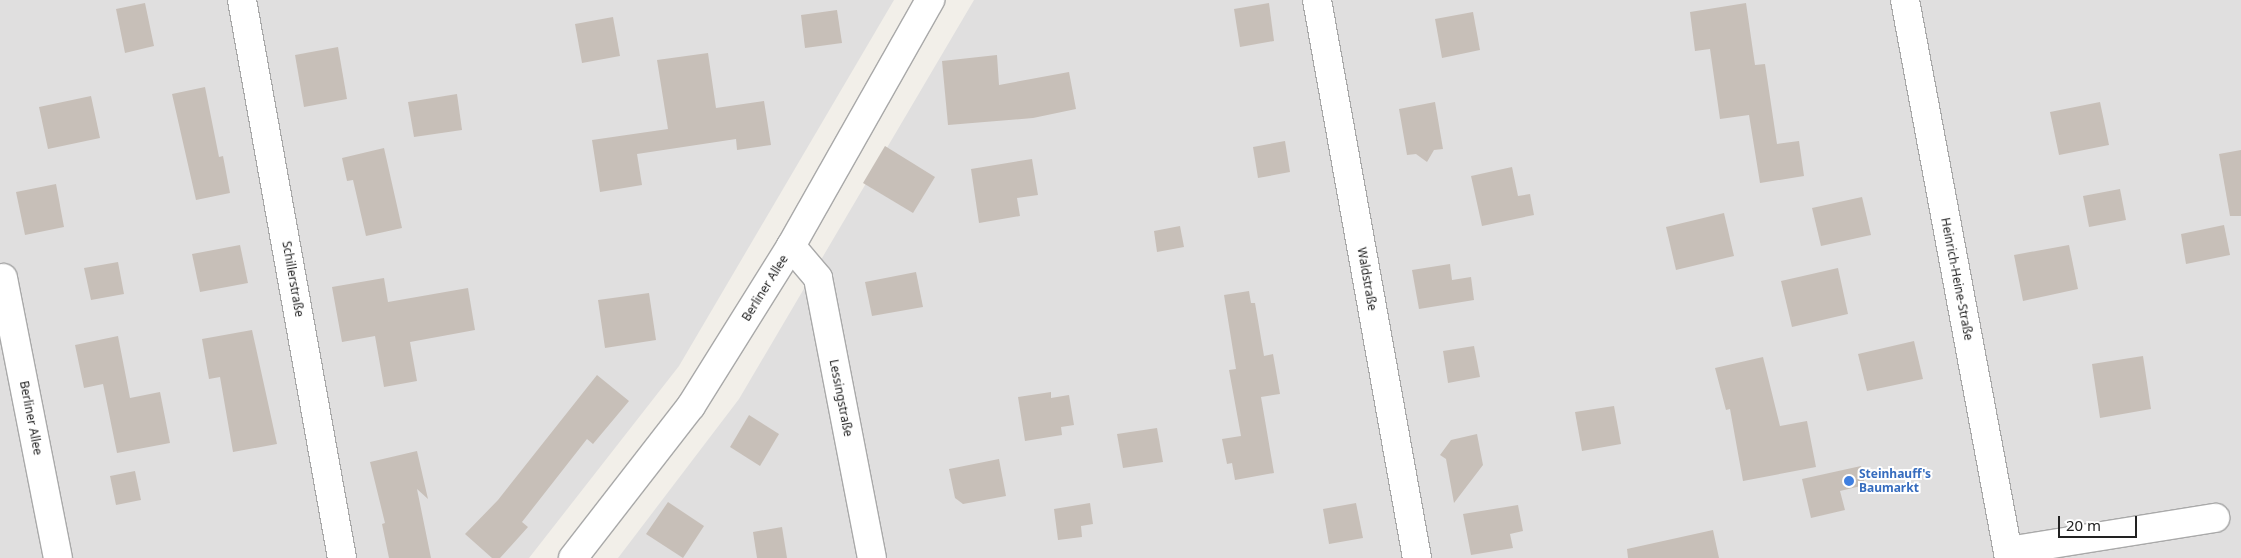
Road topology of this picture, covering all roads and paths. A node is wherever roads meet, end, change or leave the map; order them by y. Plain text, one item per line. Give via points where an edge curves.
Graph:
1 (242, 0) edge
2 (930, 0) edge
3 (1317, 0) edge
4 (1905, 0) edge
5 (792, 246) junction
6 (3, 278) dead end
7 (2215, 518) dead end
8 (2009, 554) edge
9 (58, 558) edge
10 (342, 558) edge
11 (573, 558) edge
12 (872, 558) edge
13 (1417, 558) edge

1 - 10 street, Schillerstraße
2 - 5 street, Berliner Allee
3 - 13 street, Waldstraße
4 - 8 street, Heinrich-Heine-Straße
5 - 11 street, Berliner Allee via 691,406
5 - 12 street, Lessingstraße via 818,278
6 - 9 street, Berliner Allee
7 - 8 street

